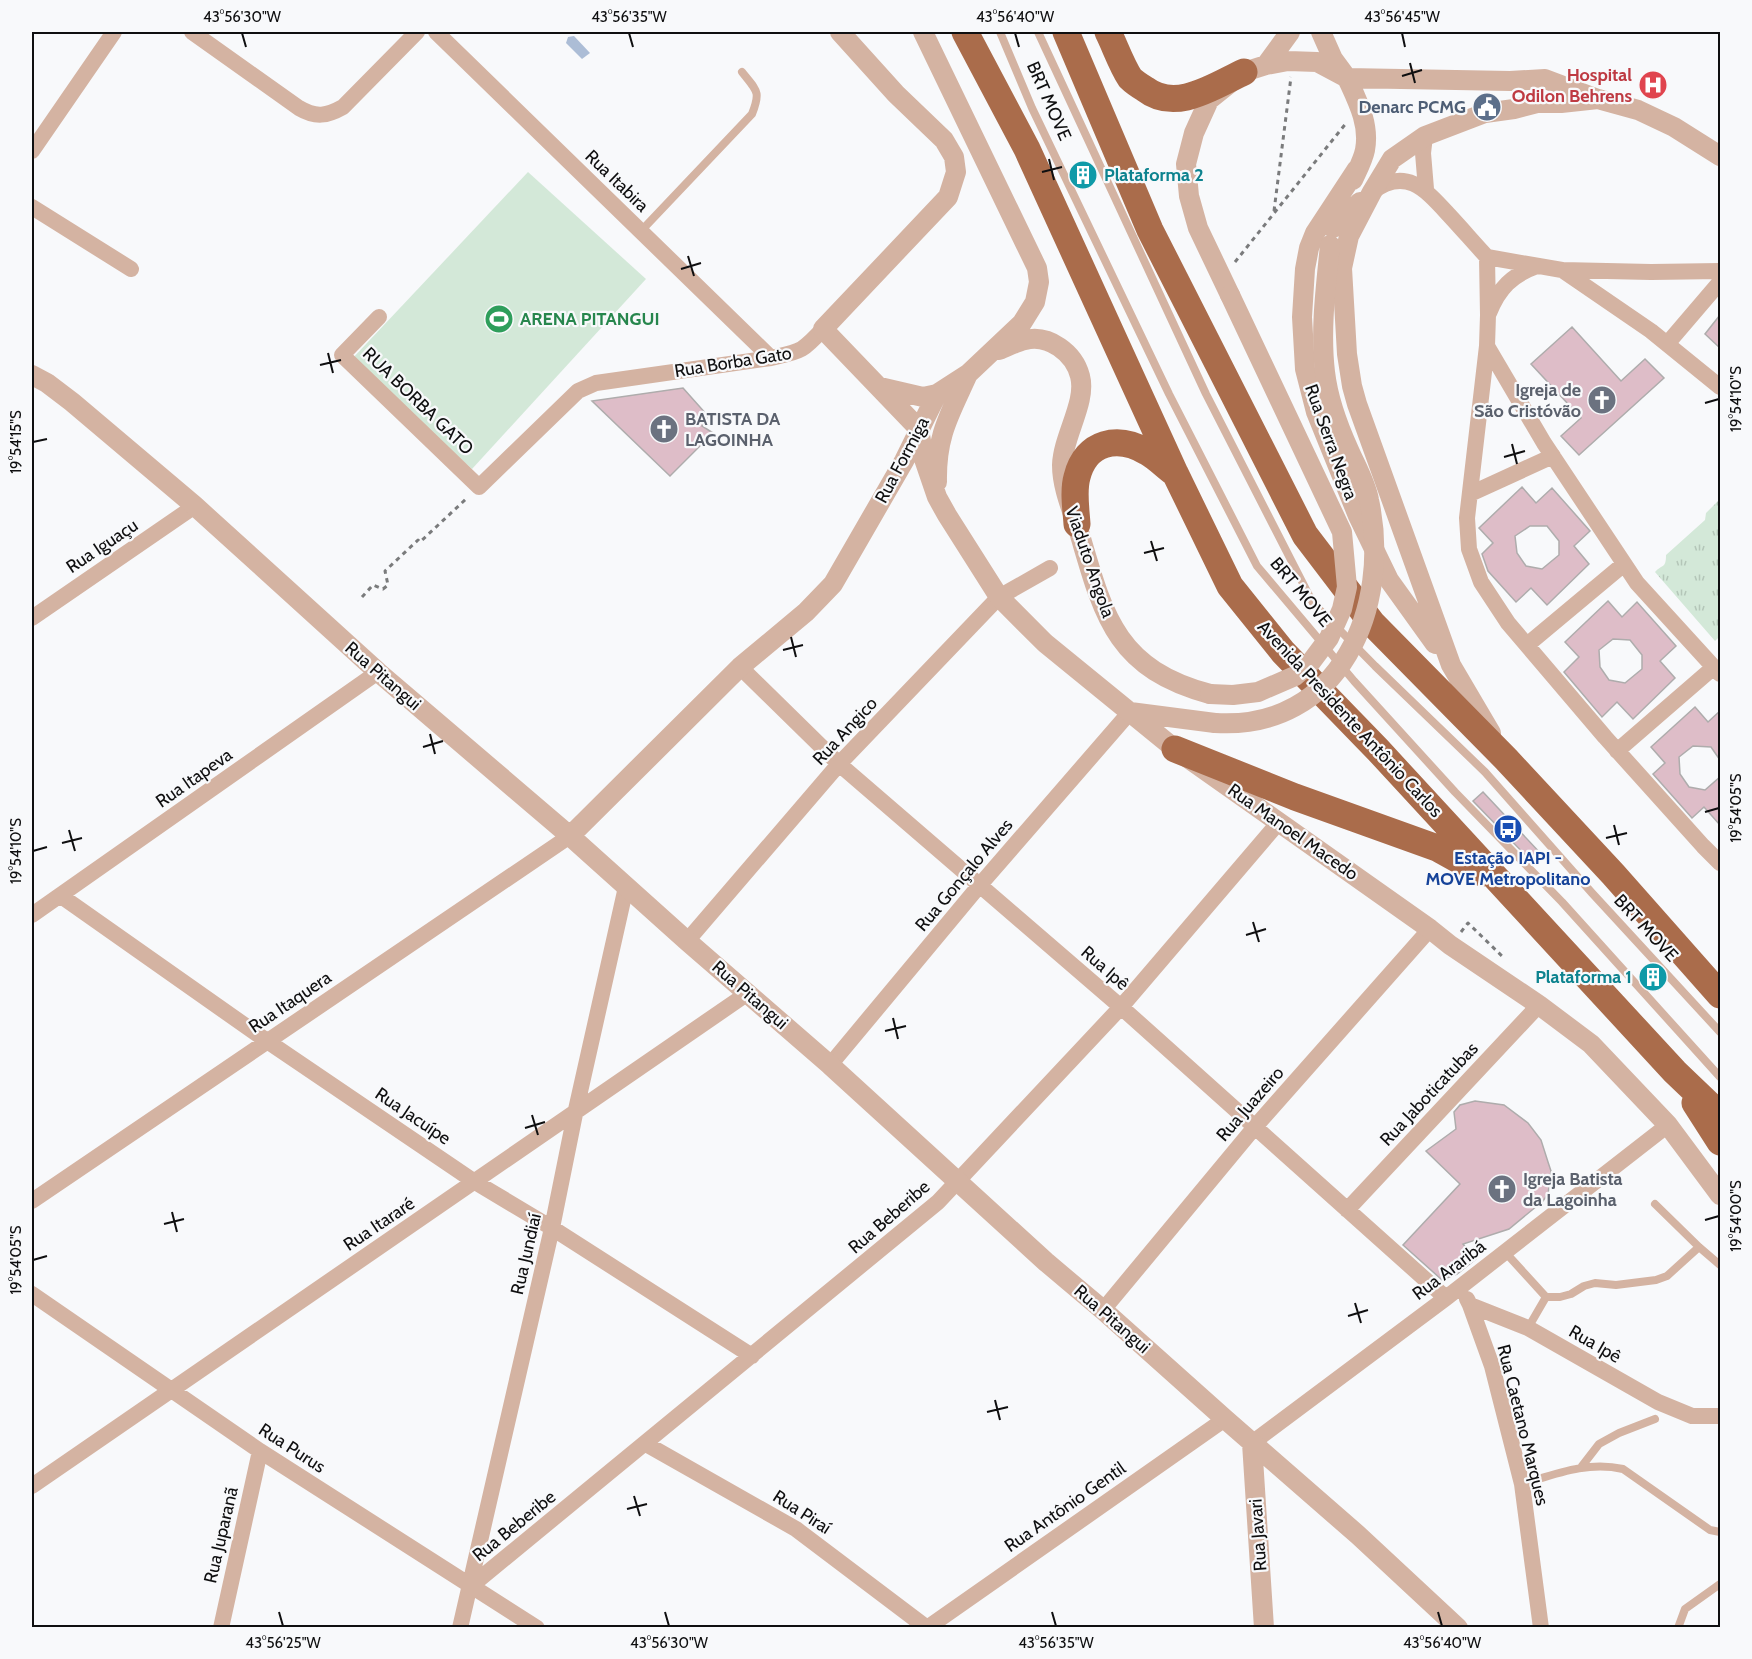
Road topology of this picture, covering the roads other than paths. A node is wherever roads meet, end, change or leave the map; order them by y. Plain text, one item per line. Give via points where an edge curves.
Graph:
1 (114, 32) edge
2 (192, 32) edge
3 (417, 32) edge
4 (436, 32) edge
5 (840, 32) edge
6 (923, 32) edge
7 (965, 32) edge
8 (1000, 32) edge
9 (1038, 32) edge
10 (1066, 32) edge
11 (1108, 32) edge
12 (1290, 32) edge
13 (1321, 32) edge
14 (1255, 68) junction
15 (742, 72) dead end
16 (1347, 78) junction
17 (1510, 81) junction
18 (1598, 99) junction
19 (1514, 110) junction
20 (1425, 136) junction
21 (32, 151) edge
22 (1720, 156) edge
23 (1357, 169) junction
24 (1426, 189) junction
25 (1372, 192) junction
26 (32, 207) edge
27 (641, 231) junction
28 (1332, 237) junction
29 (1487, 257) junction
30 (1538, 266) junction
31 (131, 269) dead end
32 (1562, 270) junction
33 (1720, 271) edge
34 (1720, 282) edge
35 (1488, 315) junction
36 (379, 317) dead end
37 (823, 329) junction
38 (1667, 344) junction
39 (1487, 346) junction
40 (988, 354) junction
41 (771, 358) junction
42 (968, 374) junction
43 (32, 375) edge
44 (880, 387) junction
45 (1720, 387) edge
46 (937, 394) junction
47 (919, 429) junction
48 (1553, 456) junction
49 (1175, 474) junction
50 (479, 487) joint
51 (1470, 494) junction
52 (937, 497) junction
53 (195, 506) junction
54 (1077, 524) junction
55 (1624, 564) junction
56 (1050, 568) dead end
57 (999, 597) junction
58 (32, 618) edge
59 (1527, 645) junction
60 (1451, 665) junction
61 (740, 667) junction
62 (1717, 670) edge
63 (378, 672) junction
64 (1130, 712) junction
65 (1175, 749) junction
66 (1617, 751) junction
67 (1506, 759) junction
68 (839, 764) junction
69 (1279, 822) junction
70 (570, 836) junction
71 (1717, 854) edge
72 (979, 886) junction
73 (1504, 886) junction
74 (626, 887) junction
75 (61, 896) junction
76 (32, 915) edge
77 (1430, 929) junction
78 (687, 941) junction
79 (748, 993) junction
80 (1720, 995) edge
81 (1539, 1005) junction
82 (1121, 1007) junction
83 (1720, 1032) edge
84 (267, 1041) junction
85 (830, 1065) junction
86 (1675, 1072) junction
87 (1720, 1077) edge
88 (575, 1114) junction
89 (1720, 1115) edge
90 (1668, 1125) junction
91 (1254, 1128) junction
92 (1720, 1142) edge
93 (475, 1182) junction
94 (958, 1182) junction
95 (1720, 1195) edge
96 (32, 1201) edge
97 (1655, 1204) dead end
98 (1347, 1210) junction
99 (552, 1228) junction
100 (1699, 1247) junction
101 (1505, 1252) junction
102 (1720, 1265) edge
103 (1461, 1286) junction
104 (32, 1294) edge
105 (1546, 1297) junction
106 (1446, 1298) junction
107 (1470, 1305) junction
108 (1103, 1310) junction
109 (1528, 1328) junction
110 (752, 1356) junction
111 (171, 1390) junction
112 (1720, 1416) edge
113 (1225, 1419) junction
114 (1655, 1419) dead end
115 (1252, 1443) junction
116 (646, 1444) junction
117 (260, 1451) junction
118 (1582, 1466) junction
119 (1522, 1484) junction
120 (32, 1486) edge
121 (1720, 1532) edge
122 (1720, 1584) edge
123 (471, 1586) junction
124 (927, 1627) edge
125 (220, 1628) edge
126 (460, 1628) edge
127 (537, 1628) edge
128 (1264, 1628) edge
129 (1458, 1628) edge
130 (1541, 1628) edge
131 (1678, 1628) edge

1 - 21 street
2 - 3 street via 300,108 320,116 343,107
4 - 27 street, Rua Itabira
5 - 37 street, Rua Borba Gato via 944,140 954,157 956,172 948,197
6 - 40 street, Rua Formiga via 1037,268 1035,302 1022,323
7 - 49 highway, Avenida Presidente Antônio Carlos via 1031,158
8 - 87 lane, BRT MOVE via 1032,108 1169,394 1257,566 1354,681
9 - 83 lane, BRT MOVE via 1206,394 1313,603 1485,772
10 - 67 highway via 1150,230 1305,535 1372,624
11 - 14 highway via 1131,79 1149,93 1165,98 1183,99
12 - 14 street
13 - 16 street
14 - 16 street via 1306,60 1323,64
14 - 54 street, Viaduto Angola, bridge via 1209,100 1186,164 1189,196 1198,228 1342,532 1347,587 1342,609 1329,638 1295,676 1258,692 1233,695 1182,687 1136,657 1118,637 1095,590
15 - 27 lane via 756,89 758,99 752,114
16 - 17 street
16 - 23 street via 1365,128 1365,150
17 - 18 street via 1545,79
17 - 19 street via 1518,98
18 - 19 street via 1537,103
18 - 22 street via 1638,110
19 - 20 street via 1485,113
20 - 24 street
20 - 25 street via 1392,159
23 - 28 street
23 - 60 street, Rua Serra Negra via 1309,248 1302,327 1309,389 1358,516 1389,580
24 - 25 street via 1395,180
24 - 29 street
25 - 28 street
25 - 60 street, Rua Serra Negra via 1349,236 1342,268 1352,386
26 - 31 street
27 - 41 street, Rua Itabira
28 - 64 street, bridge via 1325,373 1339,424 1369,497 1376,545 1365,616 1349,655 1329,680 1300,704 1255,722 1215,723
29 - 30 street
29 - 35 street
30 - 32 street
30 - 35 street via 1507,283
32 - 33 street
32 - 38 street
34 - 38 street
35 - 39 street
36 - 50 street, RUA BORBA GATO via 342,355
37 - 41 street, Rua Borba Gato via 799,352
37 - 44 street
38 - 45 street
39 - 48 street
39 - 51 street
40 - 42 street, Rua Formiga
40 - 54 street, Viaduto Angola via 1026,339 1042,340 1059,346 1075,362 1081,394 1062,465
41 - 50 street, Rua Borba Gato via 596,383 578,391
42 - 46 street, Rua Formiga
42 - 52 street via 944,423 937,461
43 - 53 street, Rua Pitangui via 72,402
44 - 46 street via 923,397
44 - 47 street
46 - 47 street, Rua Formiga
47 - 52 street, Rua Manoel Macedo
47 - 61 street, Rua Formiga via 833,584
48 - 51 street
48 - 55 street
49 - 54 highway via 1147,452 1130,445 1101,444 1088,454 1076,478
49 - 73 highway, Avenida Presidente Antônio Carlos via 1230,586 1283,652
51 - 59 street via 1469,549 1481,582
52 - 57 street, Rua Manoel Macedo
53 - 58 street, Rua Iguaçu
53 - 63 street, Rua Pitangui
55 - 59 street
55 - 62 street
56 - 57 street, Rua Angico
57 - 64 street, Rua Manoel Macedo via 1045,643
57 - 68 street, Rua Angico
59 - 66 street
60 - 67 street, Rua Serra Negra
61 - 68 street, Rua Ipê
61 - 70 street, Rua Formiga
62 - 66 street
63 - 70 street, Rua Pitangui
63 - 75 street, Rua Itapeva
64 - 65 street, Rua Manoel Macedo
64 - 72 street, Rua Gonçalo Alves
65 - 69 street, Rua Manoel Macedo
65 - 73 highway via 1437,848
66 - 71 street
67 - 80 highway
68 - 72 street, Rua Ipê
68 - 78 street, Rua Angico
69 - 77 street, Rua Manoel Macedo
69 - 82 street, Rua Beberibe
70 - 74 street, Rua Pitangui
70 - 84 street, Rua Itaquera
72 - 82 street, Rua Ipê
72 - 85 street, Rua Gonçalo Alves
73 - 86 highway, Avenida Presidente Antônio Carlos
74 - 78 street, Rua Pitangui
74 - 88 street, Rua Jundiaí
75 - 76 street, Rua Itapeva
75 - 84 street, Rua Jacuípe
77 - 81 street, Rua Manoel Macedo
77 - 91 street, Rua Juazeiro
78 - 79 street, Rua Pitangui
79 - 85 street, Rua Pitangui
79 - 88 street, Rua Itararé
81 - 90 street, Rua Manoel Macedo via 1591,1044
81 - 98 street, Rua Jaboticatubas
82 - 91 street, Rua Ipê
82 - 94 street, Rua Beberibe
84 - 93 street, Rua Jacuípe
84 - 96 street, Rua Itaquera
85 - 94 street, Rua Pitangui
86 - 89 highway, Avenida Presidente Antônio Carlos
86 - 92 highway
88 - 93 street, Rua Itararé
88 - 99 street, Rua Jundiaí
90 - 95 street, Rua Manoel Macedo
90 - 101 street, Rua Araribá
91 - 98 street, Rua Ipê
91 - 108 street, Rua Juazeiro
93 - 99 street, Rua Jacuípe
93 - 111 street, Rua Itararé
94 - 108 street, Rua Pitangui
94 - 110 street, Rua Beberibe via 915,1223
97 - 100 lane
98 - 106 street, Rua Ipê
99 - 110 street, Rua Jacuípe
99 - 123 street, Rua Jundiaí
100 - 102 lane
100 - 105 lane via 1667,1276 1656,1280 1616,1285 1595,1283 1571,1294
101 - 103 street, Rua Araribá
101 - 105 lane
103 - 106 street, Rua Araribá
103 - 107 street
104 - 111 street, Rua Purus
105 - 109 lane
106 - 115 street, Rua Araribá
107 - 109 street, Rua Ipê
107 - 119 street, Rua Caetano Marques via 1491,1366
108 - 113 street, Rua Pitangui
109 - 112 street, Rua Ipê via 1658,1402 1692,1416
110 - 116 street, Rua Beberibe
111 - 117 street, Rua Purus
111 - 120 street, Rua Itararé
113 - 115 street, Rua Pitangui
113 - 124 street, Rua Antônio Gentil
114 - 118 lane via 1599,1444
115 - 128 street, Rua Javari
115 - 129 street, Rua Pitangui
116 - 123 street, Rua Beberibe
116 - 124 street, Rua Piraí via 796,1529
117 - 123 street, Rua Purus
117 - 125 street, Rua Juparanã
118 - 119 lane
118 - 121 lane via 1623,1469 1710,1530
119 - 130 street, Rua Caetano Marques
122 - 131 lane via 1685,1609
123 - 126 street, Rua Jundiaí
123 - 127 street, Rua Purus

